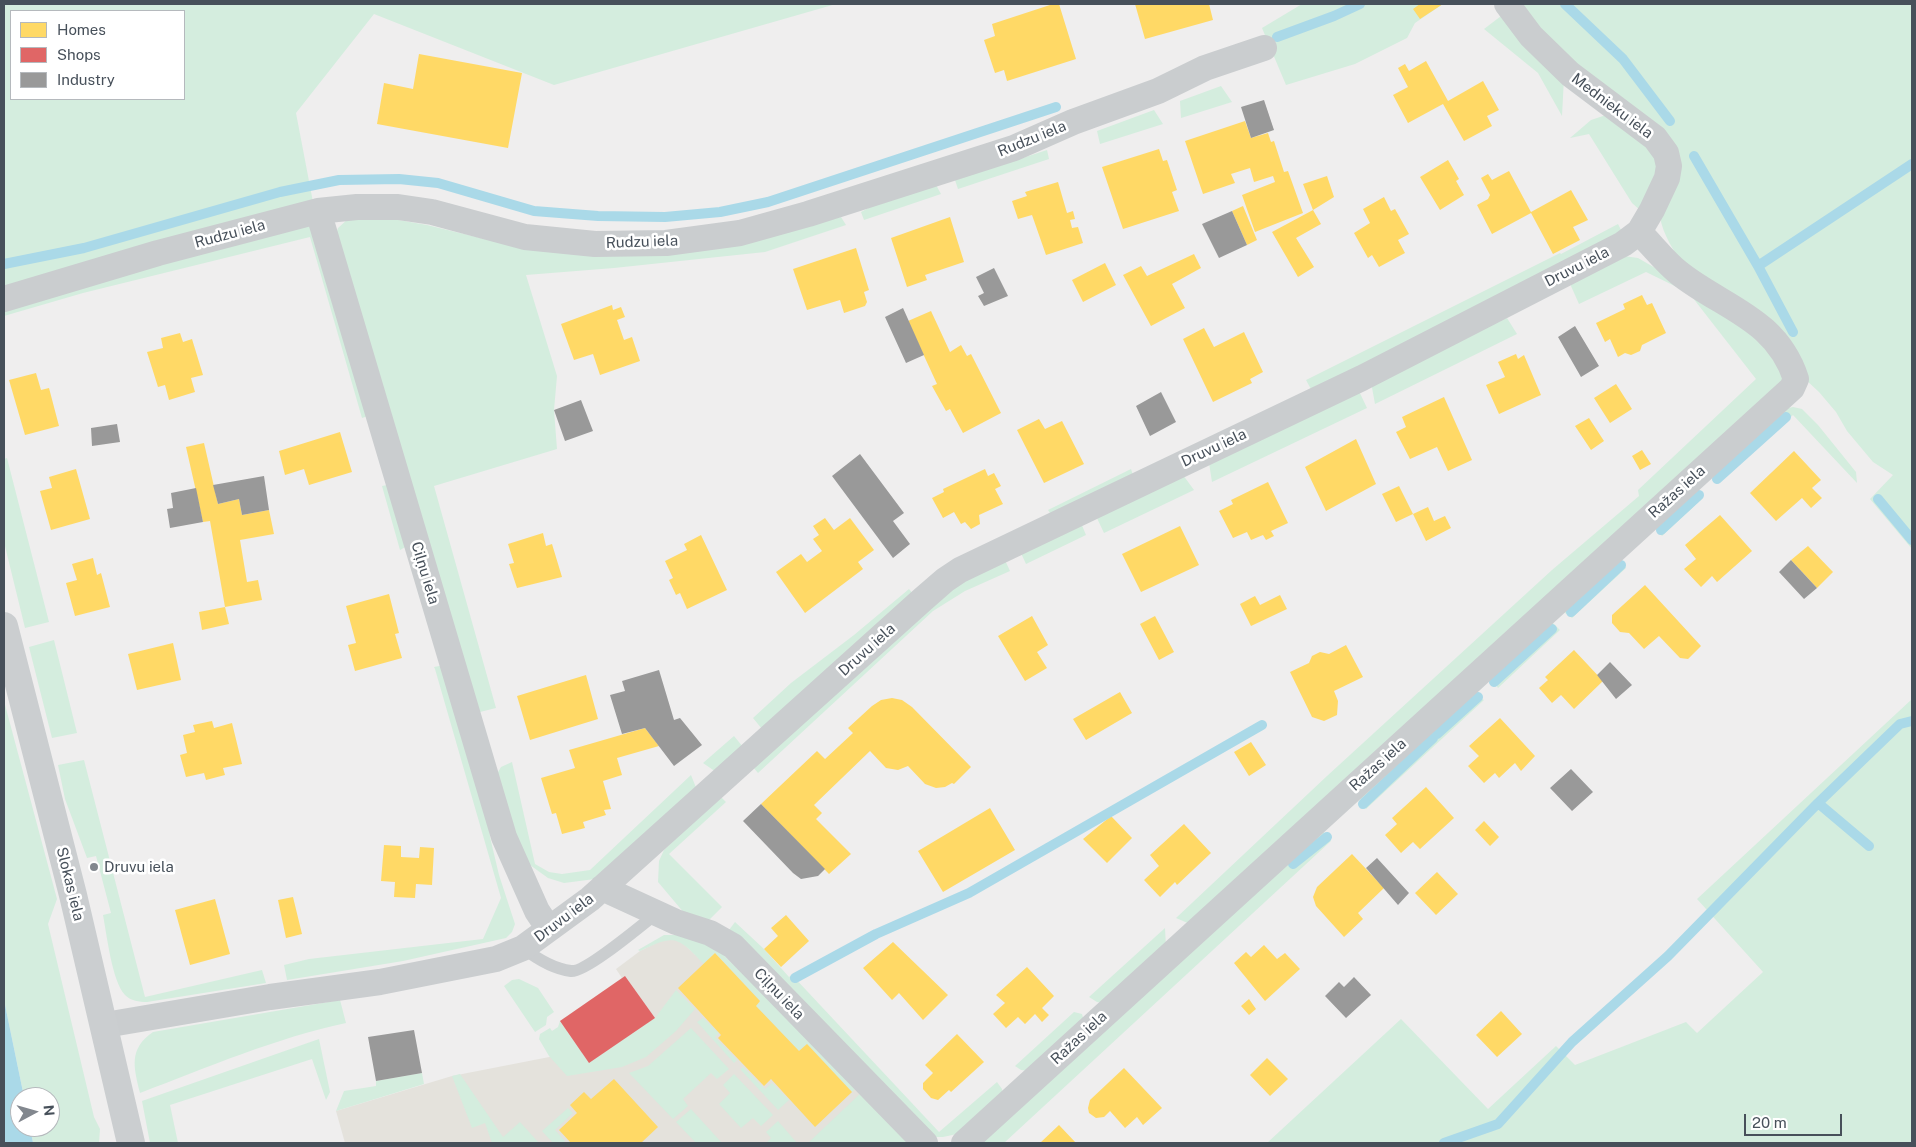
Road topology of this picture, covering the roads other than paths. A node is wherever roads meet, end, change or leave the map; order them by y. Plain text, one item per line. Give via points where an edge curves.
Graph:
1 (1507, 4) edge
2 (1264, 48) dead end
3 (318, 211) junction
4 (1639, 232) junction
5 (4, 299) edge
6 (4, 626) edge
7 (602, 888) junction
8 (657, 913) junction
9 (550, 929) junction
10 (522, 948) junction
11 (105, 1025) junction
12 (131, 1143) edge
13 (926, 1143) edge
14 (964, 1143) edge

1 - 4 street, Mednieku iela via 1531,36 1570,74 1655,138 1666,153 1667,178
2 - 3 street, Rudzu iela via 1205,68 1158,91 1014,148 740,233 666,243 595,244 525,237 432,212 398,207
3 - 5 street, Rudzu iela via 158,253
3 - 9 street, Ciļņu iela via 504,837 537,911
4 - 7 street, Druvu iela via 1623,244 1362,378 960,570 922,600
4 - 14 street, Ražas iela via 1679,273 1752,318 1764,329 1791,364 1796,379 1792,388
6 - 11 main road, Slokas iela
7 - 8 street, Ciļņu iela
7 - 9 street, Druvu iela
8 - 10 lane via 587,966 572,972 540,960
8 - 13 street, Ciļņu iela via 710,933 732,946
9 - 10 street, Druvu iela
10 - 11 street, Druvu iela via 496,959 408,977
11 - 12 main road, Slokas iela

